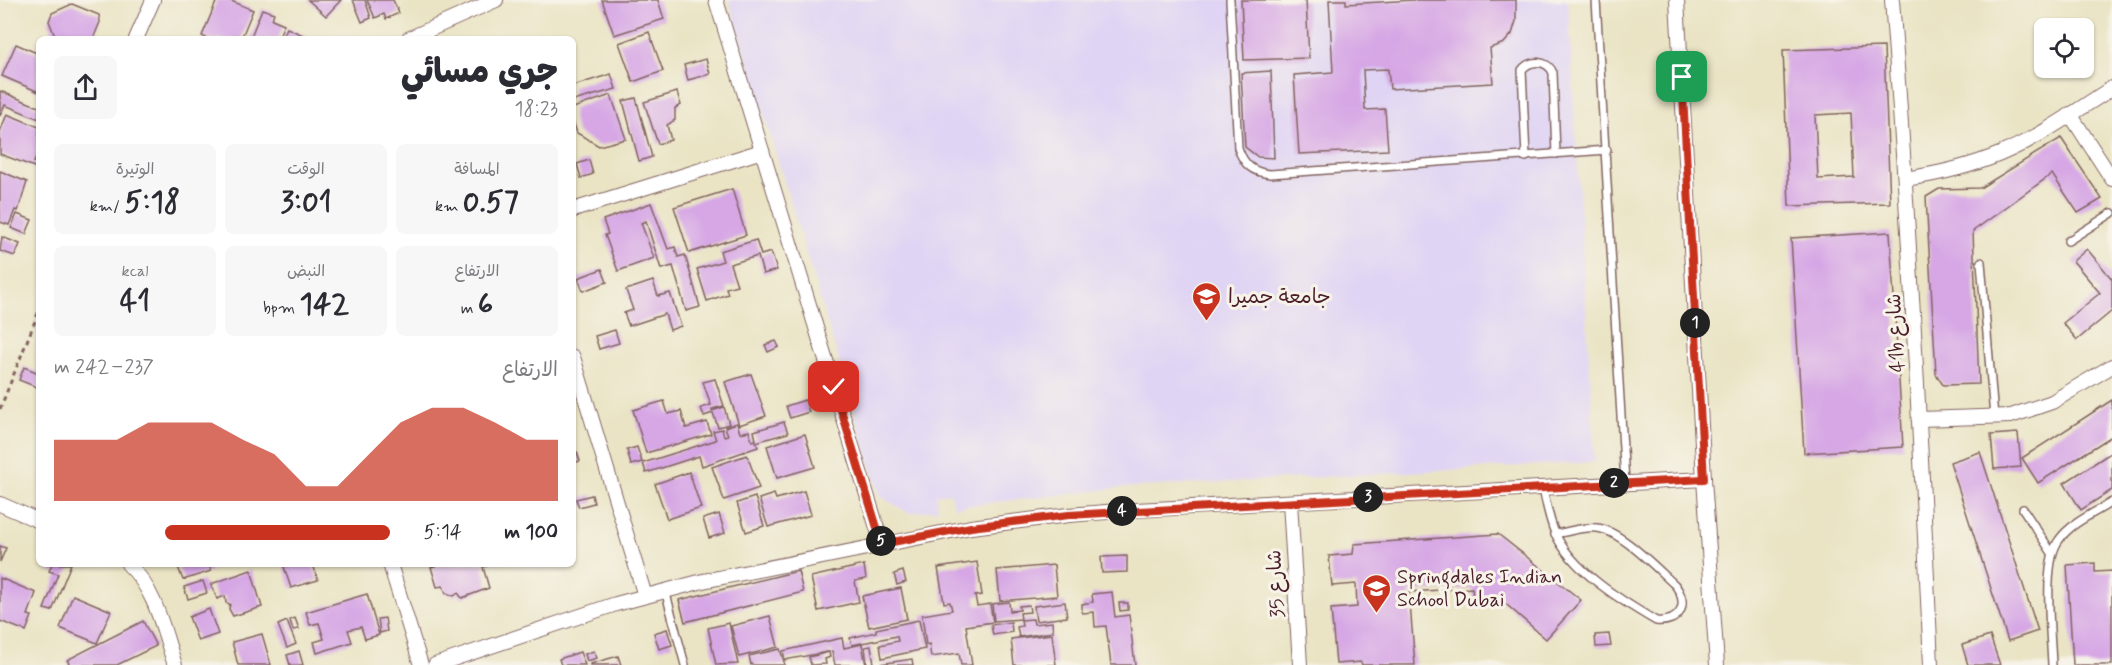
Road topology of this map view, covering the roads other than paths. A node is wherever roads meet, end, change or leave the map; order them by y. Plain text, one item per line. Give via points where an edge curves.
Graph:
1 (153, 0) edge
2 (496, 0) edge
3 (716, 0) edge
4 (1230, 0) edge
5 (1596, 0) edge
6 (1677, 0) edge
7 (1892, 0) edge
8 (137, 36) edge
9 (415, 36) edge
10 (2112, 88) edge
11 (2070, 114) junction
12 (1606, 150) junction
13 (762, 151) junction
14 (1556, 154) junction
15 (1526, 157) junction
16 (1905, 179) junction
17 (2112, 179) edge
18 (576, 209) edge
19 (2112, 213) edge
20 (2068, 241) dead end
21 (1981, 262) dead end
22 (2112, 366) edge
23 (576, 367) edge
24 (1994, 417) junction
25 (1920, 419) junction
26 (1704, 479) junction
27 (1625, 482) junction
28 (1542, 487) junction
29 (1290, 501) junction
30 (2112, 502) edge
31 (0, 504) edge
32 (2023, 509) dead end
33 (36, 520) edge
34 (1555, 534) junction
35 (882, 544) junction
36 (2052, 553) junction
37 (131, 567) edge
38 (391, 567) edge
39 (665, 590) junction
40 (645, 596) junction
41 (175, 665) edge
42 (421, 665) edge
43 (435, 665) edge
44 (686, 665) edge
45 (1300, 665) edge
46 (1717, 665) edge
47 (1931, 665) edge
48 (2052, 665) edge

1 - 8 street
2 - 9 street
3 - 13 street
4 - 15 lane via 1238,148 1242,159 1259,173
5 - 12 lane
6 - 26 street
7 - 16 street, 41b شارع
10 - 11 street
11 - 16 street via 2001,154 1954,170
11 - 17 street
12 - 14 lane
12 - 27 lane
13 - 18 street
13 - 35 street
14 - 15 lane
14 - 15 lane via 1550,66 1528,64 1522,70
16 - 25 street, 41b شارع
19 - 20 lane
21 - 24 lane
22 - 24 street via 2052,402 2011,416
23 - 40 street
24 - 25 street
25 - 47 street, 41b شارع
26 - 27 street
26 - 46 street
27 - 28 street
28 - 29 street
28 - 34 lane
29 - 35 street via 1069,515 971,527
29 - 45 street, شارع 35
30 - 36 lane via 2066,531
31 - 33 street
32 - 36 lane
34 - 34 lane via 1582,570 1656,621 1674,619 1680,612 1683,602 1675,585 1617,534 1598,528
35 - 39 street
36 - 48 lane
37 - 41 street via 149,591
38 - 42 street
39 - 40 street
39 - 44 lane
40 - 43 street

